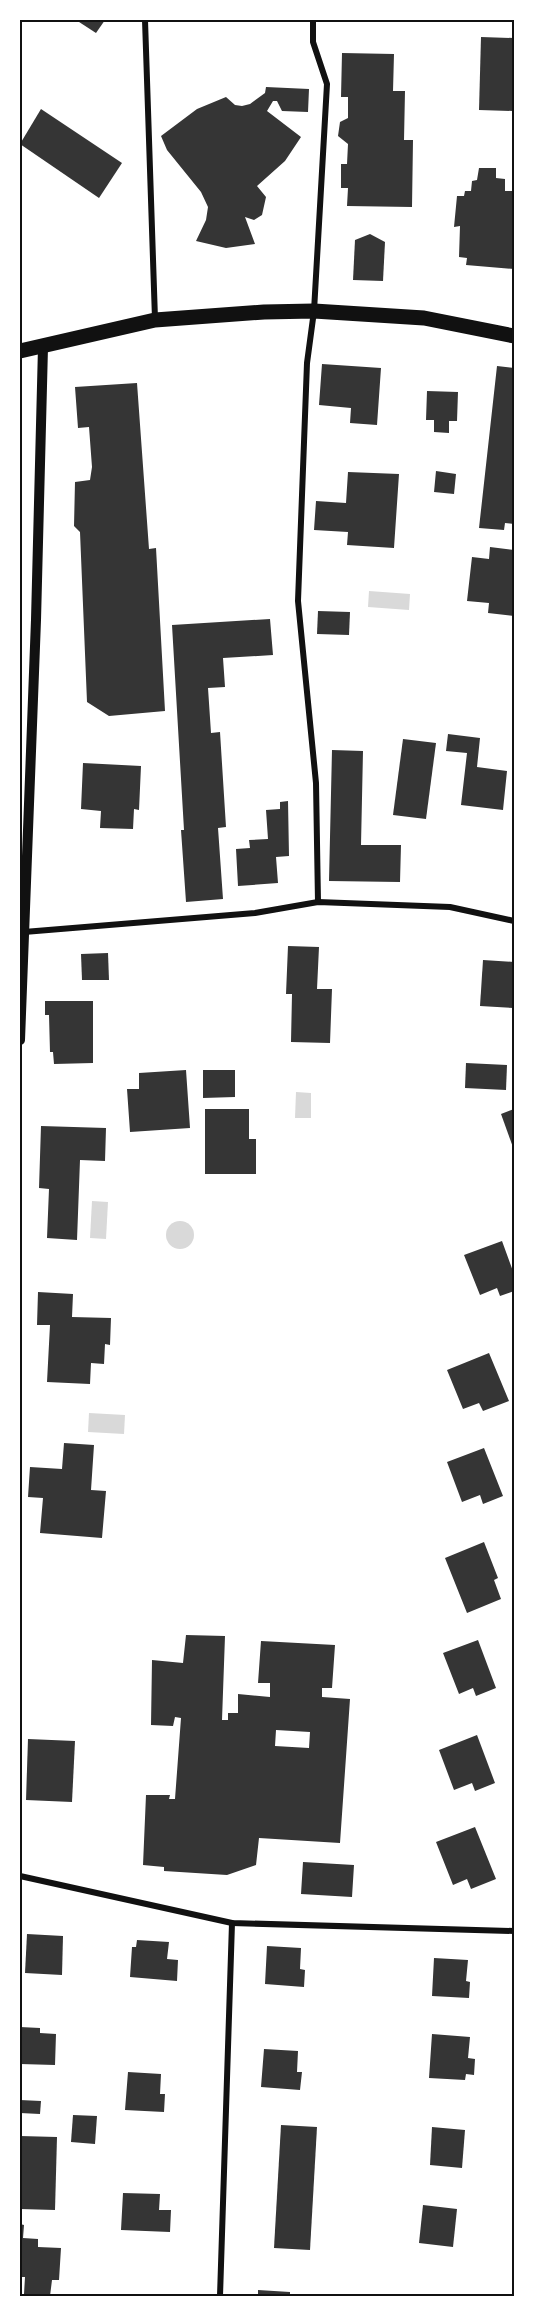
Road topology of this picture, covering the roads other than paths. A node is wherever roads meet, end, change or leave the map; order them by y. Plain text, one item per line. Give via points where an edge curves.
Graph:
1 (145, 20) edge
2 (314, 20) edge
3 (314, 311) junction
4 (155, 320) junction
5 (514, 336) edge
6 (44, 347) junction
7 (20, 351) edge
8 (318, 902) junction
9 (514, 921) edge
10 (22, 932) edge
11 (20, 1040) edge
12 (20, 1876) edge
13 (232, 1923) junction
14 (514, 1931) edge
15 (220, 2296) edge

1 - 4 street
2 - 3 street via 313,42 327,84
3 - 4 main road
3 - 5 main road via 424,318
3 - 8 street via 307,363 298,602 316,783
4 - 6 main road
6 - 7 main road
6 - 10 street
8 - 9 street via 450,907
8 - 10 street via 255,914
10 - 11 street
12 - 13 street
13 - 14 street
13 - 15 street

